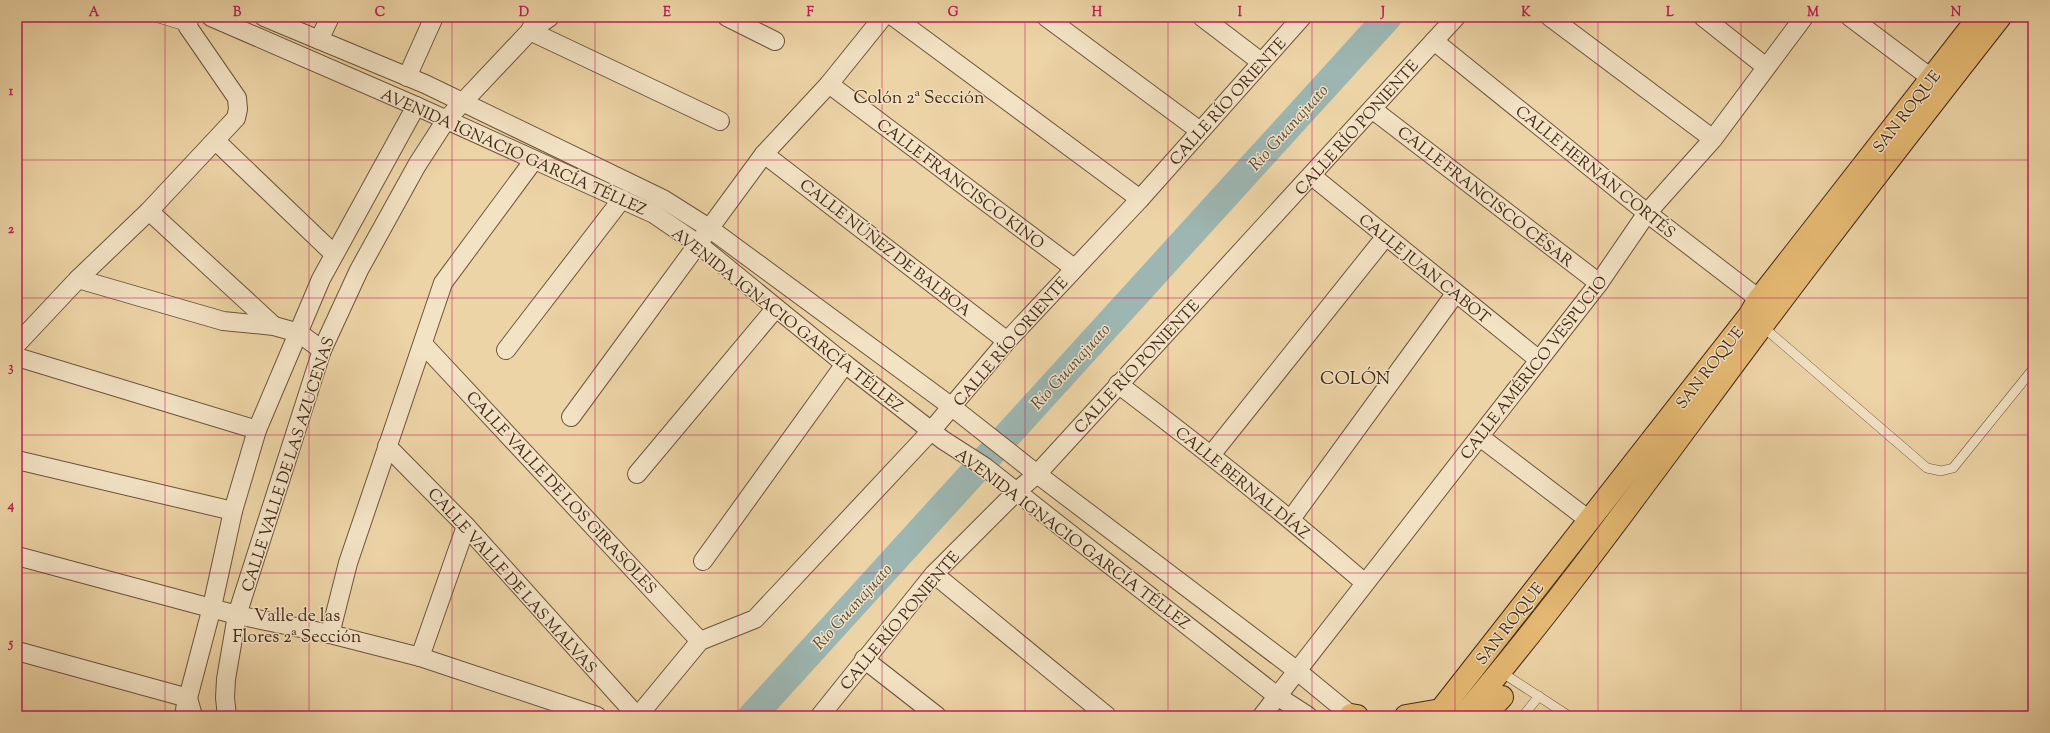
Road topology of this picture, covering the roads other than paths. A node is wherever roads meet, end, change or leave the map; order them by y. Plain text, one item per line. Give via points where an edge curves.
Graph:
1 (156, 17) edge
2 (211, 17) edge
3 (264, 17) edge
4 (330, 17) edge
5 (434, 17) edge
6 (550, 17) edge
7 (727, 17) edge
8 (882, 17) edge
9 (894, 17) edge
10 (1046, 17) edge
11 (1202, 17) edge
12 (1302, 17) edge
13 (1456, 17) edge
14 (1550, 17) edge
15 (1703, 17) edge
16 (1804, 17) edge
17 (1850, 17) edge
18 (1979, 17) edge
19 (2000, 17) edge
20 (188, 22) edge
21 (533, 24) edge
22 (319, 40) junction
23 (775, 41) dead end
24 (1434, 41) junction
25 (1261, 62) junction
26 (1766, 67) junction
27 (407, 77) junction
28 (1931, 78) junction
29 (829, 84) junction
30 (462, 102) junction
31 (416, 106) junction
32 (1372, 109) junction
33 (446, 120) junction
34 (720, 121) dead end
35 (1906, 124) junction
36 (1200, 131) junction
37 (1713, 139) junction
38 (216, 141) junction
39 (764, 154) junction
40 (534, 160) junction
41 (1312, 176) junction
42 (622, 199) junction
43 (1140, 199) junction
44 (149, 211) junction
45 (1647, 213) junction
46 (709, 228) junction
47 (1386, 236) junction
48 (698, 244) junction
49 (334, 254) junction
50 (1074, 268) junction
51 (78, 278) junction
52 (1599, 283) junction
53 (1455, 294) junction
54 (1759, 299) junction
55 (775, 309) junction
56 (274, 326) junction
57 (1762, 326) junction
58 (299, 332) junction
59 (1007, 341) junction
60 (17, 344) edge
61 (424, 344) junction
62 (322, 350) junction
63 (506, 350) dead end
64 (17, 356) edge
65 (1539, 360) junction
66 (845, 364) junction
67 (2033, 369) edge
68 (1118, 384) junction
69 (957, 411) junction
70 (571, 417) dead end
71 (258, 430) junction
72 (937, 435) junction
73 (1480, 436) junction
74 (388, 446) junction
75 (1212, 454) junction
76 (17, 460) edge
77 (1035, 472) junction
78 (637, 474) dead end
79 (1014, 491) junction
80 (233, 511) junction
81 (1291, 519) junction
82 (1589, 520) junction
83 (466, 526) junction
84 (17, 556) edge
85 (703, 562) dead end
86 (934, 574) junction
87 (1365, 583) junction
88 (212, 607) junction
89 (237, 615) junction
90 (330, 634) junction
91 (700, 641) junction
92 (17, 651) edge
93 (420, 657) junction
94 (864, 659) junction
95 (1296, 670) junction
96 (1507, 685) junction
97 (1277, 696) junction
98 (1538, 696) junction
99 (188, 698) junction
100 (1439, 713) edge
101 (230, 715) edge
102 (183, 716) edge
103 (193, 716) edge
104 (597, 716) edge
105 (637, 716) edge
106 (820, 716) edge
107 (937, 716) edge
108 (1107, 716) edge
109 (1262, 716) edge
110 (1308, 716) edge
111 (1353, 716) edge
112 (1406, 716) edge
113 (1463, 716) edge
114 (1485, 716) edge
115 (1523, 716) edge
116 (1569, 716) edge

1 - 20 lane
2 - 31 street, AVENIDA IGNACIO GARCÍA TÉLLEZ
3 - 22 street, AVENIDA IGNACIO GARCÍA TÉLLEZ
4 - 22 street
5 - 27 street
6 - 21 street, CALLE VALLE DE LAS AZUCENAS
7 - 23 street
8 - 29 street
9 - 43 street
10 - 36 street
11 - 25 street
12 - 25 street, CALLE RÍO ORIENTE
13 - 24 street, CALLE RÍO PONIENTE
14 - 37 street
15 - 26 street
16 - 26 street, CALLE AMÉRICO VESPUCIO
17 - 28 street
18 - 28 main road, SAN ROQUE
19 - 35 main road, SAN ROQUE
20 - 38 street via 237,98 236,118
21 - 30 street, CALLE VALLE DE LAS AZUCENAS
21 - 34 street
22 - 27 street, AVENIDA IGNACIO GARCÍA TÉLLEZ
24 - 32 street, CALLE RÍO PONIENTE
24 - 45 street, CALLE HERNÁN CORTÉS
25 - 36 street, CALLE RÍO ORIENTE
26 - 37 street, CALLE AMÉRICO VESPUCIO
27 - 30 street, AVENIDA IGNACIO GARCÍA TÉLLEZ
28 - 35 main road, SAN ROQUE
29 - 39 street
29 - 50 street, CALLE FRANCISCO KINO
30 - 33 street, CALLE VALLE DE LAS AZUCENAS
30 - 46 street, AVENIDA IGNACIO GARCÍA TÉLLEZ via 663,199
31 - 33 street, AVENIDA IGNACIO GARCÍA TÉLLEZ
31 - 49 street, CALLE VALLE DE LAS AZUCENAS
32 - 41 street, CALLE RÍO PONIENTE
32 - 52 street, CALLE FRANCISCO CÉSAR
33 - 40 street, AVENIDA IGNACIO GARCÍA TÉLLEZ
33 - 62 street, CALLE VALLE DE LAS AZUCENAS via 359,270
35 - 54 main road, SAN ROQUE
35 - 57 main road, SAN ROQUE
36 - 43 street, CALLE RÍO ORIENTE
37 - 45 street, CALLE AMÉRICO VESPUCIO
38 - 44 street
38 - 49 street
39 - 46 street
39 - 59 street, CALLE NÚÑEZ DE BALBOA
40 - 42 street, AVENIDA IGNACIO GARCÍA TÉLLEZ
40 - 61 street via 443,283
41 - 47 street, CALLE JUAN CABOT
41 - 68 street, CALLE RÍO PONIENTE
42 - 48 street, AVENIDA IGNACIO GARCÍA TÉLLEZ via 654,214
42 - 63 street
43 - 50 street, CALLE RÍO ORIENTE
44 - 51 street
44 - 56 street
45 - 52 street, CALLE AMÉRICO VESPUCIO
45 - 54 street, CALLE HERNÁN CORTÉS
46 - 48 street
46 - 69 street, AVENIDA IGNACIO GARCÍA TÉLLEZ
47 - 53 street, CALLE JUAN CABOT
47 - 75 street
48 - 55 street, AVENIDA IGNACIO GARCÍA TÉLLEZ
48 - 70 street
49 - 58 street, CALLE VALLE DE LAS AZUCENAS
50 - 59 street, CALLE RÍO ORIENTE
51 - 56 street via 223,322
51 - 60 street
52 - 65 street, CALLE AMÉRICO VESPUCIO
53 - 65 street, CALLE JUAN CABOT
53 - 81 street
54 - 82 main road, SAN ROQUE
55 - 66 street, AVENIDA IGNACIO GARCÍA TÉLLEZ
55 - 78 street
56 - 58 street
57 - 67 lane via 1927,468 1941,471 1953,468
57 - 96 main road, SAN ROQUE via 1650,478
58 - 62 street
58 - 71 street, CALLE VALLE DE LAS AZUCENAS
59 - 69 street, CALLE RÍO ORIENTE
61 - 74 street
61 - 91 street, CALLE VALLE DE LOS GIRASOLES
62 - 89 street, CALLE VALLE DE LAS AZUCENAS
64 - 71 street
65 - 73 street, CALLE AMÉRICO VESPUCIO
66 - 72 street, AVENIDA IGNACIO GARCÍA TÉLLEZ
66 - 85 street
68 - 75 street, CALLE BERNAL DÍAZ
68 - 77 street, CALLE RÍO PONIENTE
69 - 72 street, CALLE RÍO ORIENTE
69 - 77 street, AVENIDA IGNACIO GARCÍA TÉLLEZ
71 - 80 street, CALLE VALLE DE LAS AZUCENAS
72 - 79 street, AVENIDA IGNACIO GARCÍA TÉLLEZ via 985,467
72 - 91 street, CALLE RÍO ORIENTE via 755,619
73 - 82 street
73 - 87 street, CALLE AMÉRICO VESPUCIO
74 - 83 street, CALLE VALLE DE LAS MALVAS
74 - 90 street via 348,563
75 - 81 street, CALLE BERNAL DÍAZ
76 - 80 street
77 - 79 street, CALLE RÍO PONIENTE
77 - 95 street, AVENIDA IGNACIO GARCÍA TÉLLEZ
79 - 86 street, CALLE RÍO PONIENTE
79 - 97 street, AVENIDA IGNACIO GARCÍA TÉLLEZ
80 - 88 street, CALLE VALLE DE LAS AZUCENAS
81 - 87 street, CALLE BERNAL DÍAZ
82 - 100 main road, SAN ROQUE
83 - 93 street
83 - 105 street, CALLE VALLE DE LAS MALVAS
84 - 88 street
86 - 94 street, CALLE RÍO PONIENTE
86 - 108 street
87 - 95 street, CALLE AMÉRICO VESPUCIO
88 - 89 street
88 - 99 street, CALLE VALLE DE LAS AZUCENAS
89 - 90 street
89 - 101 street, CALLE VALLE DE LAS AZUCENAS via 226,679
90 - 93 street
91 - 105 street
92 - 99 street
93 - 104 street
94 - 106 street, CALLE RÍO PONIENTE
94 - 107 street
95 - 97 street, CALLE AMÉRICO VESPUCIO
95 - 111 street, AVENIDA IGNACIO GARCÍA TÉLLEZ
96 - 98 lane
96 - 113 main road, SAN ROQUE
96 - 114 main road
97 - 109 street, CALLE AMÉRICO VESPUCIO
97 - 110 street, AVENIDA IGNACIO GARCÍA TÉLLEZ
98 - 115 lane
98 - 116 lane
99 - 102 street, CALLE VALLE DE LAS AZUCENAS
99 - 103 street
100 - 112 main road

